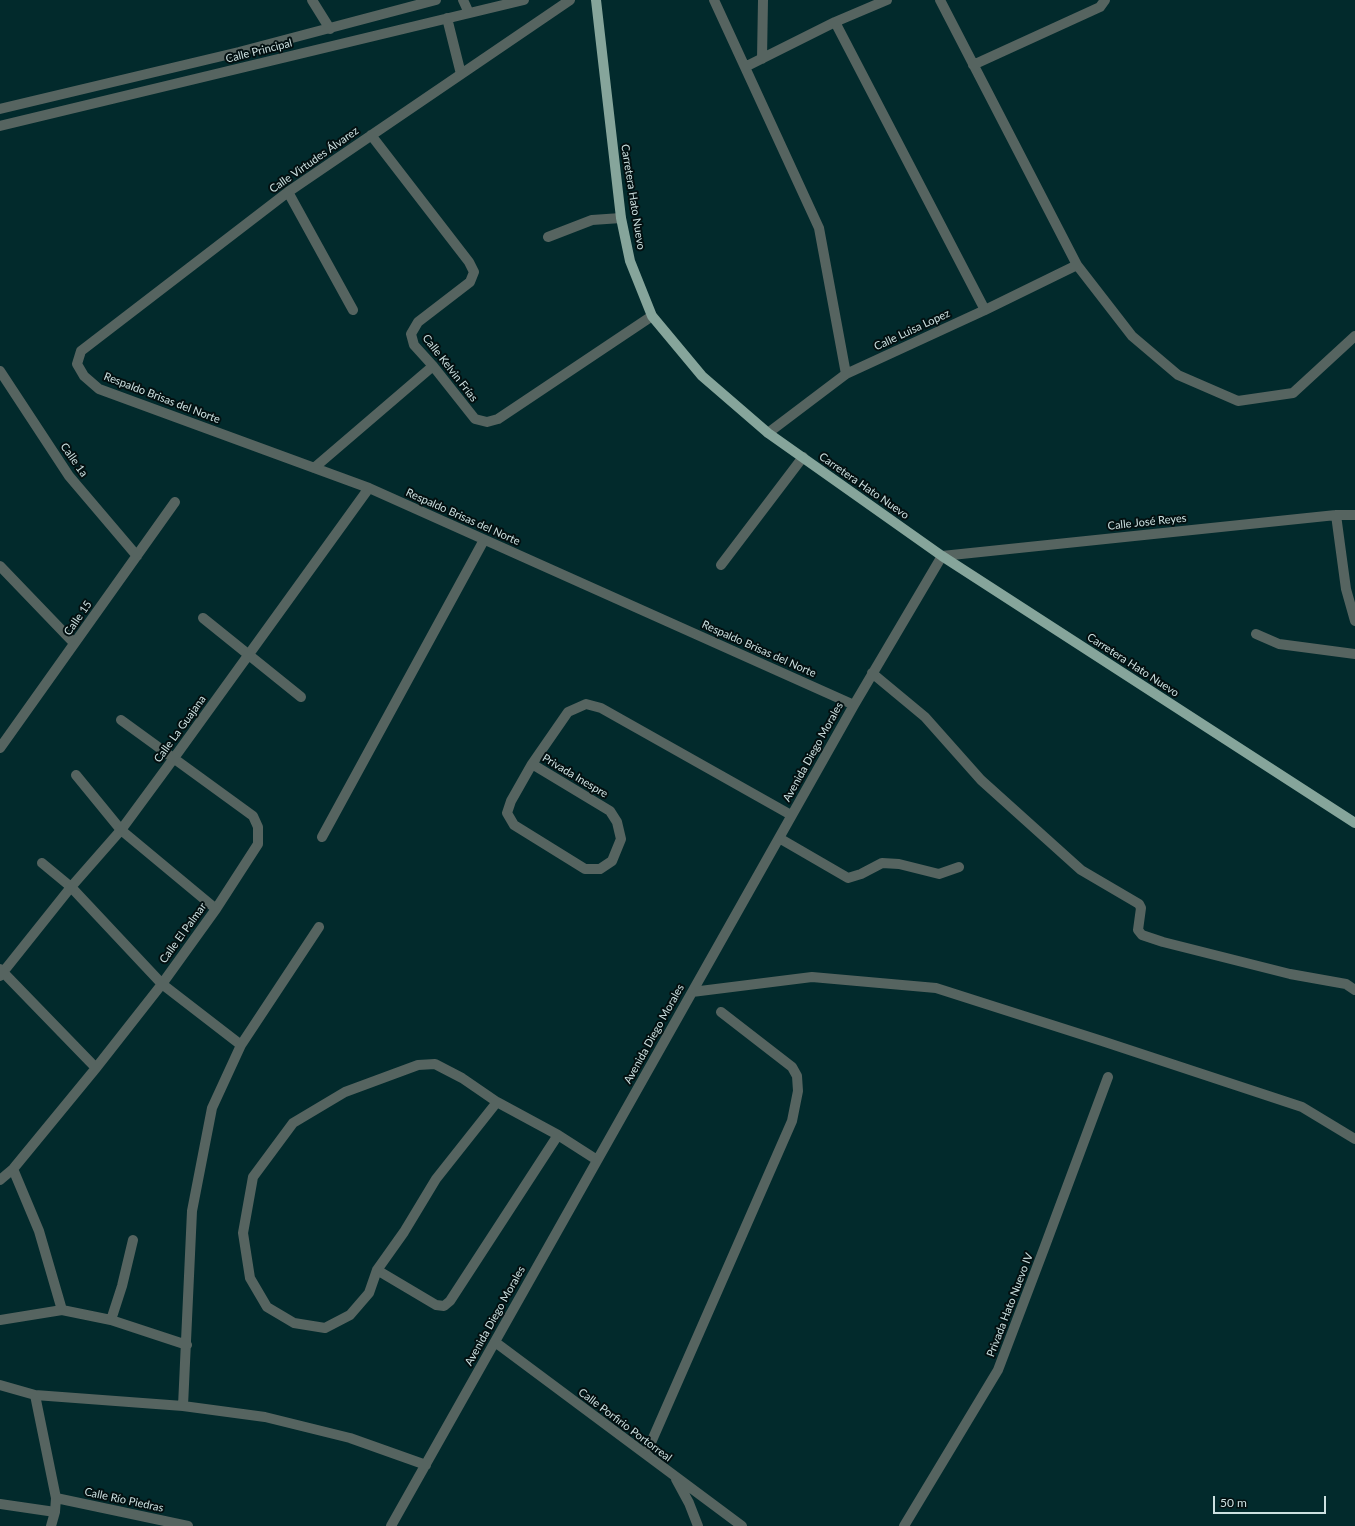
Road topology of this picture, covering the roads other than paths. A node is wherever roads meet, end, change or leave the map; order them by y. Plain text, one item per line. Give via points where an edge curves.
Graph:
1 (312, 0) edge
2 (436, 0) edge
3 (463, 0) edge
4 (524, 0) edge
5 (570, 0) edge
6 (596, 0) edge
7 (714, 0) edge
8 (763, 0) edge
9 (887, 0) edge
10 (940, 0) edge
11 (1105, 0) edge
12 (469, 13) junction
13 (447, 18) junction
14 (835, 22) junction
15 (330, 29) junction
16 (762, 59) junction
17 (973, 65) junction
18 (745, 67) junction
19 (461, 74) junction
20 (0, 109) edge
21 (0, 126) edge
22 (371, 135) junction
23 (288, 192) junction
24 (621, 218) junction
25 (548, 237) dead end
26 (1077, 265) junction
27 (353, 310) dead end
28 (985, 310) junction
29 (652, 316) junction
30 (1355, 336) edge
31 (81, 351) joint
32 (433, 366) junction
33 (0, 371) edge
34 (846, 374) junction
35 (768, 433) junction
36 (803, 457) junction
37 (314, 468) junction
38 (369, 488) junction
39 (175, 502) dead end
40 (1336, 515) junction
41 (1355, 515) edge
42 (484, 540) junction
43 (137, 556) junction
44 (942, 556) junction
45 (721, 565) dead end
46 (0, 566) edge
47 (203, 618) dead end
48 (1355, 621) edge
49 (1256, 634) dead end
50 (74, 643) junction
51 (1355, 654) edge
52 (249, 655) junction
53 (872, 673) junction
54 (301, 697) dead end
55 (854, 705) junction
56 (121, 720) dead end
57 (3, 735) edge
58 (0, 748) edge
59 (174, 758) junction
60 (532, 764) junction
61 (76, 775) dead end
62 (791, 815) junction
63 (1355, 823) edge
64 (121, 830) junction
65 (322, 837) dead end
66 (778, 838) junction
67 (42, 863) dead end
68 (959, 867) dead end
69 (71, 887) junction
70 (216, 909) junction
71 (319, 927) dead end
72 (1, 972) edge
73 (162, 984) junction
74 (1355, 990) edge
75 (692, 992) junction
76 (721, 1012) dead end
77 (241, 1045) junction
78 (96, 1068) junction
79 (1108, 1077) dead end
80 (496, 1102) junction
81 (558, 1135) junction
82 (1355, 1139) edge
83 (598, 1160) junction
84 (13, 1168) junction
85 (0, 1180) edge
86 (133, 1240) dead end
87 (377, 1270) junction
88 (62, 1310) junction
89 (0, 1320) edge
90 (111, 1320) junction
91 (495, 1342) junction
92 (187, 1345) junction
93 (0, 1385) edge
94 (35, 1394) junction
95 (183, 1406) junction
96 (646, 1454) junction
97 (426, 1465) junction
98 (674, 1476) junction
99 (56, 1498) junction
100 (0, 1504) edge
101 (55, 1512) junction
102 (52, 1526) edge
103 (188, 1526) edge
104 (391, 1526) edge
105 (698, 1526) edge
106 (742, 1526) edge
107 (904, 1526) edge

1 - 15 street
2 - 15 street, Calle Principal
3 - 12 street
4 - 12 street, Calle Principal
5 - 19 street, Calle Virtudes Álvarez
6 - 24 main road, Carretera Hato Nuevo
7 - 18 street
8 - 16 street
9 - 14 street
10 - 17 street
11 - 17 street via 1100,7
12 - 13 street, Calle Principal
13 - 19 street
13 - 21 street, Calle Principal
14 - 16 street
14 - 28 street
15 - 20 street, Calle Principal
16 - 18 street
17 - 26 street
18 - 34 street via 819,228
19 - 22 street, Calle Virtudes Álvarez
22 - 23 street, Calle Virtudes Álvarez
22 - 32 street, Calle Kelvin Frías via 469,262 474,272 470,282 418,322 411,334 414,345
23 - 27 street
23 - 31 street, Calle Virtudes Álvarez
24 - 25 street via 592,220
24 - 29 main road, Carretera Hato Nuevo via 630,261
26 - 28 street, Calle Luisa Lopez
26 - 30 street via 1132,336 1178,375 1238,401 1293,393
28 - 34 street, Calle Luisa Lopez
29 - 32 street, Calle Kelvin Frías via 498,419 487,422 475,419
29 - 35 main road, Carretera Hato Nuevo via 702,376
31 - 37 street, Respaldo Brisas del Norte via 77,364 84,376 100,388
32 - 37 street
33 - 43 street, Calle 1a via 69,476
34 - 35 street, Calle Luisa Lopez
35 - 36 main road, Carretera Hato Nuevo
36 - 44 main road, Carretera Hato Nuevo
36 - 45 street
37 - 38 street, Respaldo Brisas del Norte
38 - 42 street, Respaldo Brisas del Norte
38 - 52 street, Calle La Guajana
39 - 43 street, Calle 15
40 - 41 street, Calle José Reyes
40 - 44 street, Calle José Reyes
40 - 48 street via 1346,588
42 - 55 street, Respaldo Brisas del Norte
42 - 65 street
43 - 50 street, Calle 15
44 - 53 street, Avenida Diego Morales
44 - 63 main road, Carretera Hato Nuevo
46 - 50 street
47 - 52 street
49 - 51 street via 1279,644
50 - 57 street, Calle 15
52 - 54 street
52 - 59 street, Calle La Guajana
53 - 55 street, Avenida Diego Morales
53 - 74 street via 925,717 981,780 1081,870 1139,904 1141,908 1138,930 1142,935 1290,974 1346,984
55 - 62 street, Avenida Diego Morales
56 - 59 street, Calle El Palmar
57 - 58 street, Calle 15
59 - 64 street, Calle La Guajana
59 - 70 street, Calle El Palmar via 253,816 258,827 258,844
60 - 60 street, Privada Inespre via 507,813 514,825 585,869 600,869 612,861 621,838 617,822 610,811
60 - 62 street, Privada Inespre via 568,712 586,704 601,708
61 - 64 street
62 - 66 street, Avenida Diego Morales
64 - 69 street, Calle La Guajana
64 - 70 street
66 - 68 street via 848,878 882,863 899,864 939,874
66 - 75 street, Avenida Diego Morales
67 - 69 street
69 - 72 street, Calle La Guajana
69 - 73 street
70 - 73 street, Calle El Palmar
71 - 77 street
72 - 78 street
73 - 77 street
73 - 78 street, Calle El Palmar
75 - 82 street via 812,977 936,988 1302,1108
75 - 83 street, Avenida Diego Morales
76 - 96 street via 792,1067 797,1076 798,1091 792,1120
77 - 92 street via 212,1108 192,1211
78 - 84 street, Calle El Palmar
79 - 107 street, Privada Hato Nuevo IV via 998,1370
80 - 81 street
80 - 87 street via 436,1179
80 - 87 street via 462,1078 435,1064 418,1065 345,1092 293,1123 253,1177 243,1233 250,1278 267,1307 294,1323 325,1328 350,1315 369,1293
81 - 83 street
81 - 87 street via 450,1301 444,1306 436,1305
83 - 91 street, Avenida Diego Morales
84 - 85 street, Calle El Palmar
84 - 88 street via 39,1231
86 - 90 street
88 - 89 street
88 - 90 street
90 - 92 street
91 - 96 street, Calle Porfirio Portorreal
91 - 97 street, Avenida Diego Morales
92 - 95 street
93 - 94 street
94 - 95 street
94 - 99 street
95 - 97 street via 265,1417 350,1438
96 - 98 street, Calle Porfirio Portorreal
97 - 104 street, Avenida Diego Morales
98 - 105 street via 690,1504
98 - 106 street, Calle Porfirio Portorreal
99 - 101 street
99 - 103 street, Calle Río Piedras
100 - 101 street
101 - 102 street

